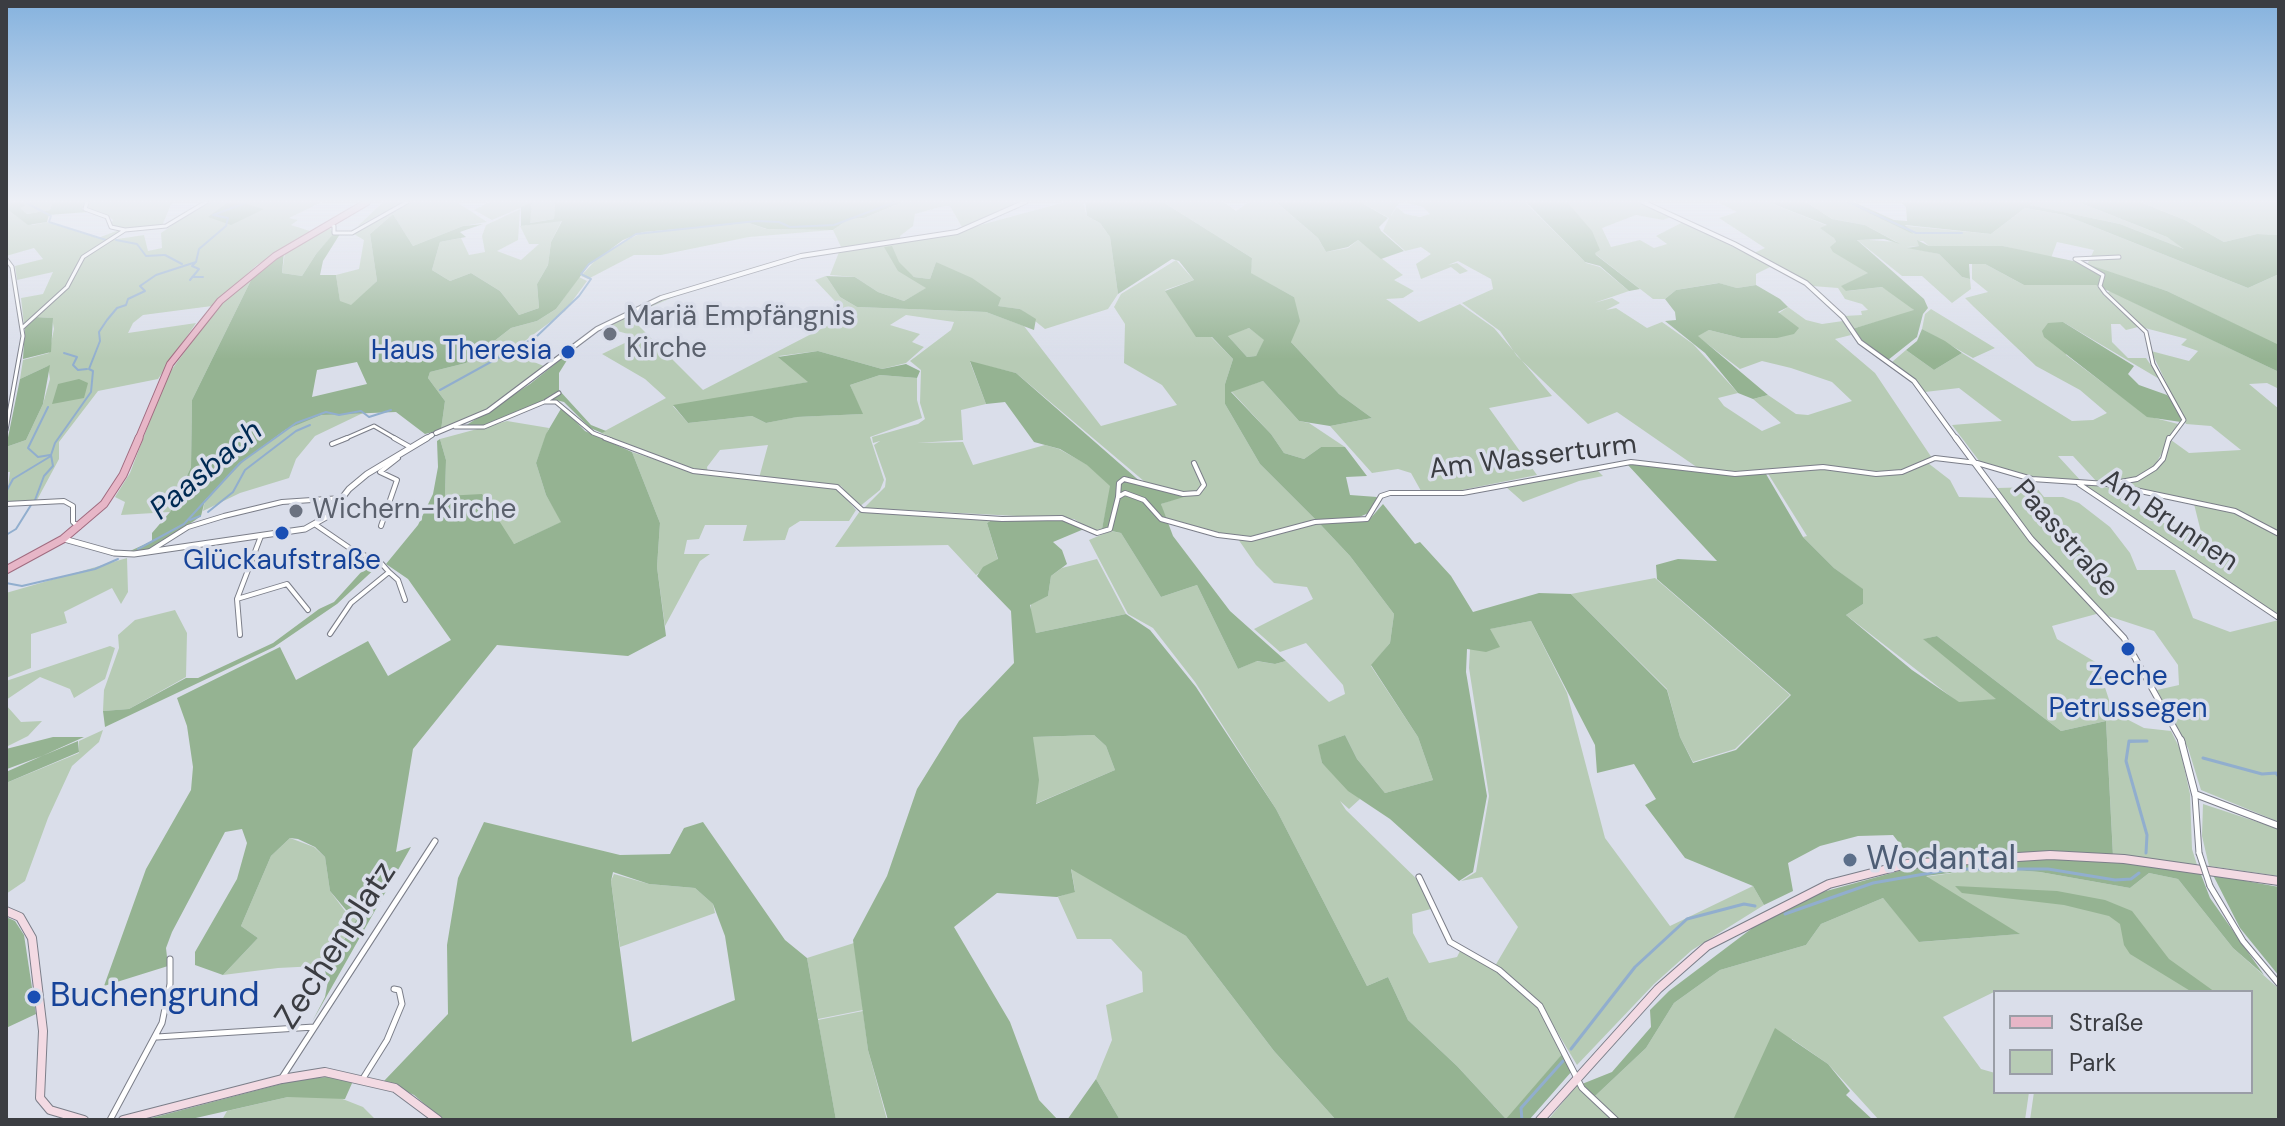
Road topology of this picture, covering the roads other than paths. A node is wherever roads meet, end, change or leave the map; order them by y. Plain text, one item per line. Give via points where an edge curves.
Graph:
1 (87, 255) edge
2 (280, 255) edge
3 (810, 255) edge
4 (1753, 255) edge
5 (2119, 257) dead end
6 (6, 259) edge
7 (22, 328) junction
8 (559, 393) dead end
9 (544, 402) junction
10 (455, 427) junction
11 (6, 430) edge
12 (332, 444) dead end
13 (407, 448) junction
14 (1194, 463) dead end
15 (1977, 463) junction
16 (2077, 483) junction
17 (2107, 484) junction
18 (1118, 497) junction
19 (342, 498) junction
20 (6, 504) edge
21 (316, 525) junction
22 (381, 526) dead end
23 (79, 527) junction
24 (2279, 534) edge
25 (261, 536) junction
26 (63, 539) junction
27 (148, 552) junction
28 (6, 570) edge
29 (389, 572) junction
30 (237, 599) junction
31 (405, 600) dead end
32 (308, 610) dead end
33 (2279, 618) edge
34 (330, 634) dead end
35 (240, 635) dead end
36 (2195, 794) junction
37 (2279, 826) edge
38 (435, 841) dead end
39 (1419, 877) dead end
40 (2279, 881) edge
41 (6, 911) edge
42 (170, 959) dead end
43 (2279, 984) edge
44 (394, 989) dead end
45 (314, 1027) junction
46 (156, 1037) junction
47 (1577, 1076) junction
48 (282, 1079) junction
49 (362, 1080) junction
50 (84, 1120) edge
51 (110, 1120) edge
52 (123, 1120) edge
53 (438, 1120) edge
54 (1540, 1120) edge
55 (1616, 1120) edge

1 - 7 street via 67,287
2 - 23 main road via 254,270 198,324 165,373 115,491
3 - 10 street via 661,298 608,322 516,392
4 - 15 street, Paasstraße via 1806,283 1843,317 1860,342 1914,381
5 - 17 street via 2075,259 2103,275 2100,286 2105,293 2146,332 2153,364 2184,420 2170,435 2155,468 2137,479
6 - 7 street via 12,267
7 - 11 street
8 - 9 street
9 - 10 street via 492,425
9 - 18 street via 559,402 589,431 645,455 701,473 837,487 862,510 1062,518 1099,533 1110,529
10 - 13 street
12 - 13 street via 374,426
13 - 19 street
13 - 22 street via 380,472 397,480
14 - 18 street via 1204,483 1198,493 1124,479
15 - 16 street, Am Wasserturm via 2032,479
15 - 18 street, Am Wasserturm via 1935,458 1892,474 1823,467 1735,474 1631,462 1474,491 1390,493 1381,496 1367,519 1315,522 1251,539 1168,521 1136,495
15 - 36 street, Paasstraße via 2031,539 2131,649 2183,744
16 - 17 street, Am Wasserturm
16 - 33 street, Am Brunnen
17 - 24 street via 2235,511
19 - 21 street
19 - 27 street via 282,502 188,527
20 - 23 street via 70,504
21 - 25 street
21 - 29 street
23 - 26 main road
25 - 27 street
25 - 30 street
26 - 27 street via 114,553
26 - 28 main road
29 - 31 street
29 - 34 street via 351,603
30 - 32 street via 287,584
30 - 35 street
36 - 37 street
36 - 43 street, Paasstraße, bridge via 2199,853 2210,886 2243,941
38 - 45 street, Zechenplatz
39 - 47 street via 1450,942 1499,970 1540,1006
40 - 47 main road via 2124,859 2050,855 1907,864 1829,884 1707,946 1658,989
41 - 50 main road via 20,917 32,938 43,1031 40,1098 50,1110
42 - 46 street via 166,1009
44 - 49 street via 402,1004
45 - 46 street
45 - 48 street, Zechenplatz
46 - 51 street
47 - 54 main road
47 - 55 street via 1582,1088
48 - 49 main road via 325,1072
48 - 52 main road
49 - 53 main road via 395,1088

